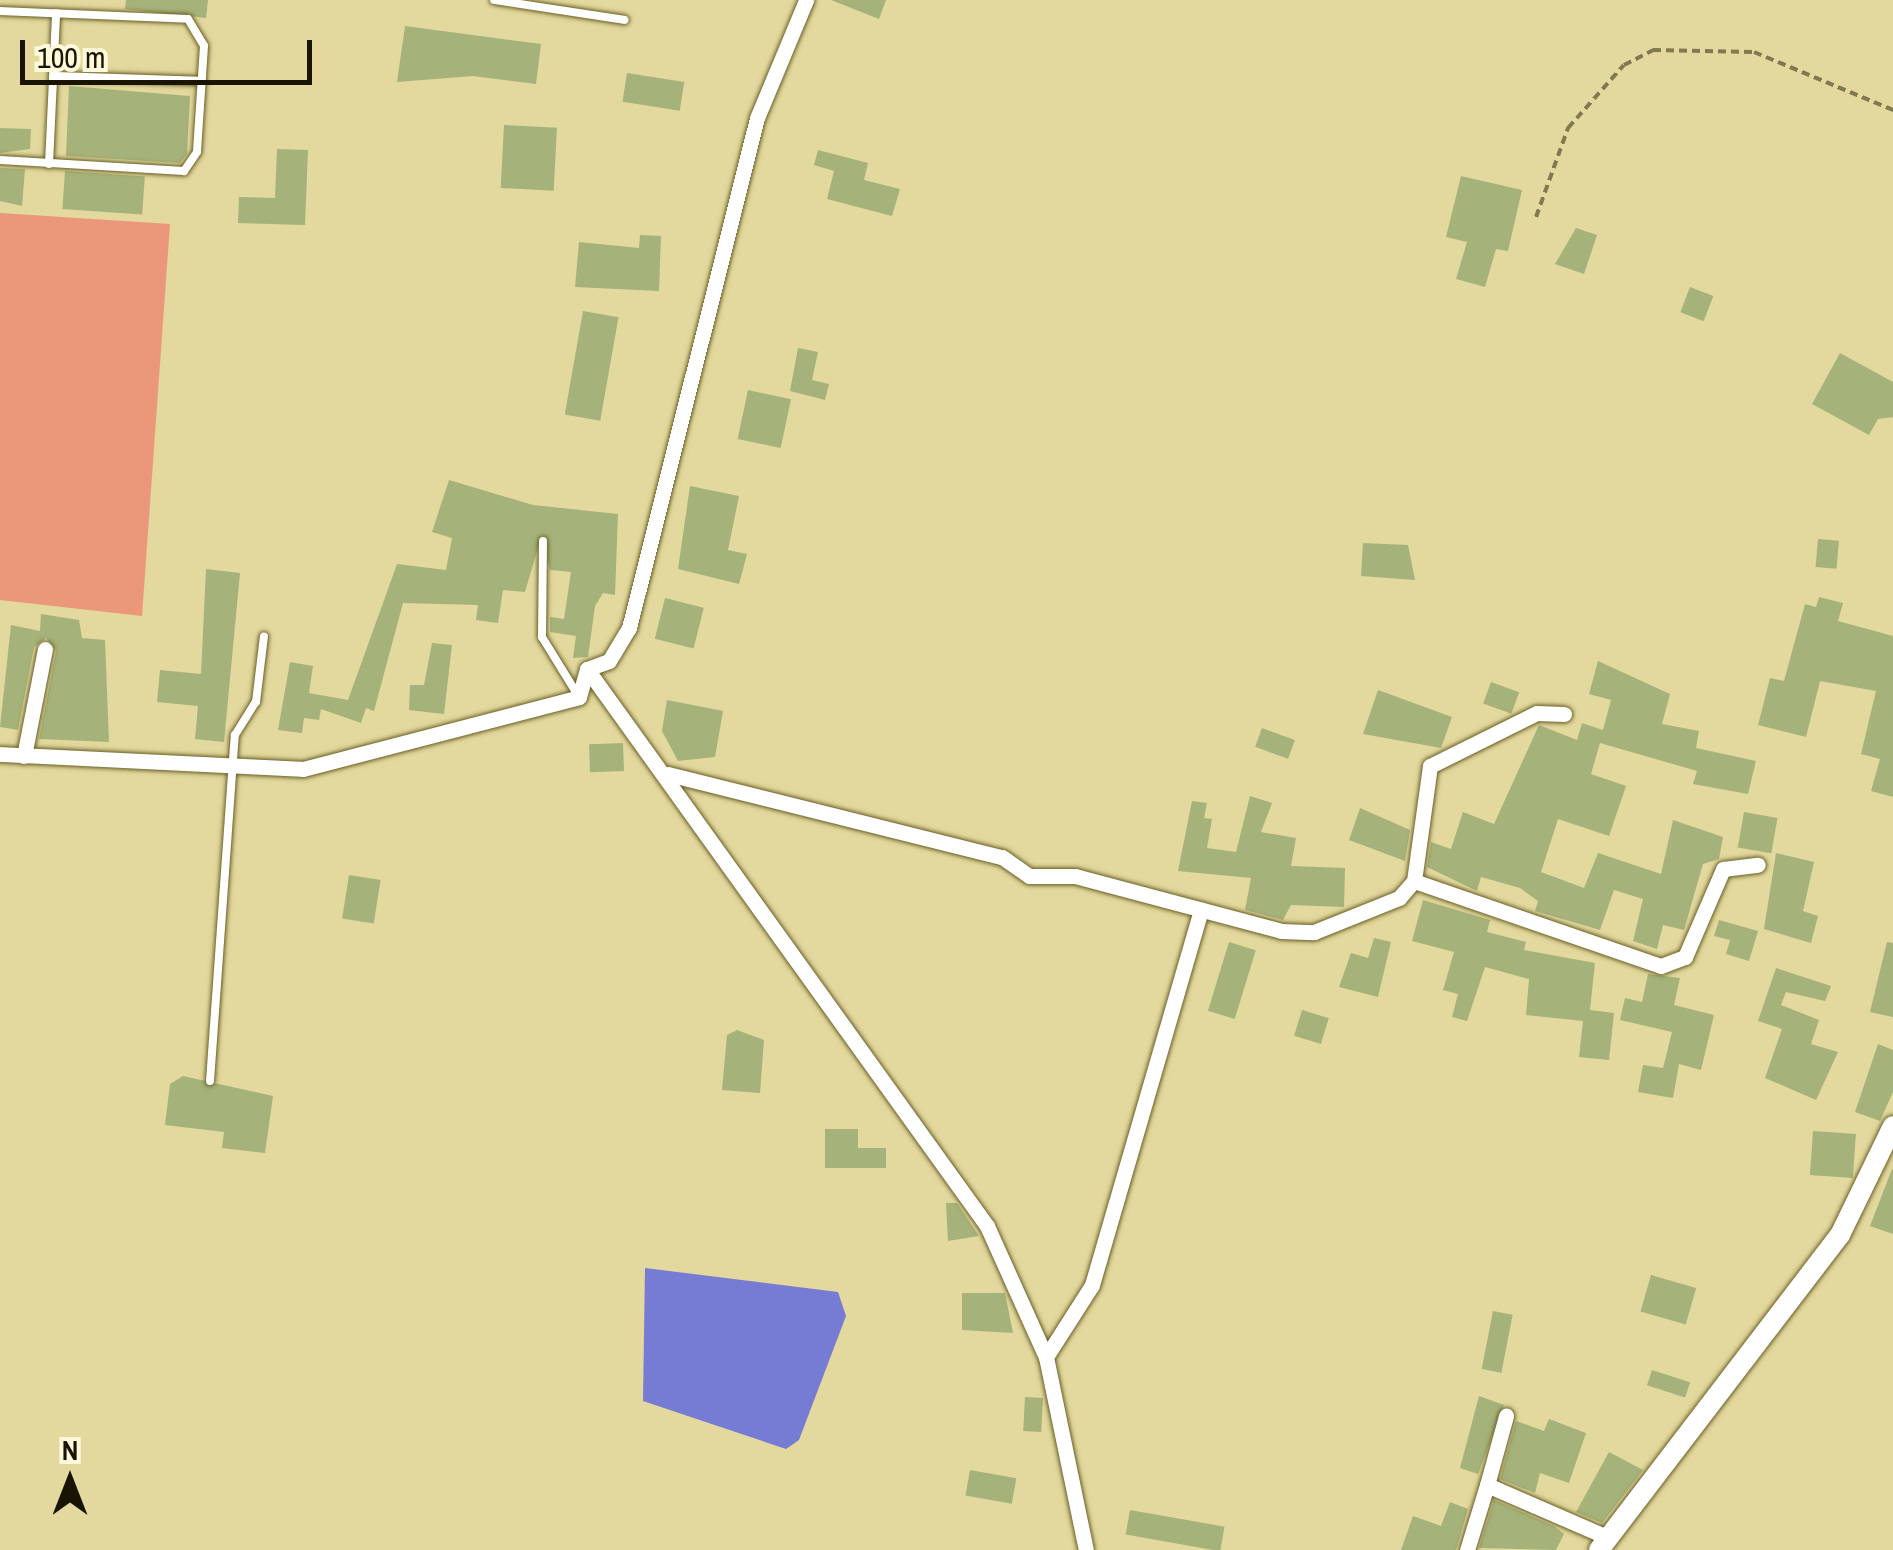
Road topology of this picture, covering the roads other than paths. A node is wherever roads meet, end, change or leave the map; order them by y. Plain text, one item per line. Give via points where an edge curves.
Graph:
1 (494, 0) edge
2 (806, 0) edge
3 (0, 11) edge
4 (56, 13) junction
5 (624, 20) dead end
6 (53, 76) junction
7 (202, 81) junction
8 (0, 160) edge
9 (49, 164) junction
10 (543, 540) dead end
11 (264, 636) dead end
12 (45, 649) dead end
13 (587, 669) junction
14 (579, 696) junction
15 (1564, 714) dead end
16 (0, 754) edge
17 (24, 756) junction
18 (232, 769) junction
19 (668, 774) junction
20 (1758, 866) dead end
21 (1414, 881) junction
22 (1200, 910) junction
23 (210, 1080) dead end
24 (1893, 1126) edge
25 (1046, 1357) junction
26 (1506, 1416) dead end
27 (1487, 1485) junction
28 (1603, 1544) edge
29 (1086, 1550) edge
30 (1467, 1550) edge

1 - 5 lane
2 - 13 street via 758,118 629,628 609,660
3 - 4 lane
4 - 6 lane
4 - 7 lane via 196,22
6 - 7 lane
6 - 9 lane
7 - 9 lane via 196,152 184,172
8 - 9 lane
10 - 14 lane via 542,637
11 - 18 lane via 256,702 234,735
12 - 17 street
13 - 14 street
13 - 19 street
14 - 18 street via 303,769
15 - 21 street via 1537,713 1430,766
16 - 17 street
17 - 18 street
18 - 23 lane
19 - 22 street via 1002,857 1028,876 1075,876
19 - 25 street via 964,1188
20 - 21 street via 1722,869 1684,957 1661,966
21 - 22 street via 1399,898 1314,932
22 - 25 street via 1092,1285
24 - 28 street via 1840,1235
25 - 29 street
26 - 27 street
27 - 28 street
27 - 30 street

